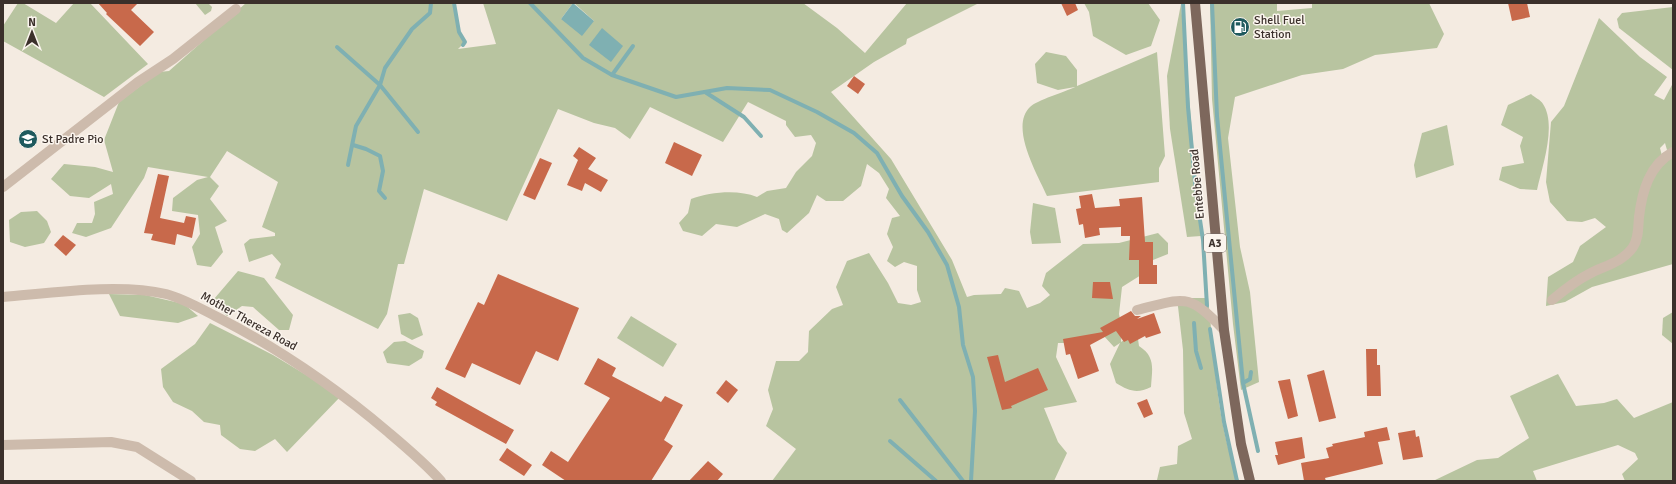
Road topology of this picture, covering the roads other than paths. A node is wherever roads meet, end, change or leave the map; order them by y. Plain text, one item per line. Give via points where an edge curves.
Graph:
1 (1195, 3) edge
2 (236, 9) dead end
3 (1673, 152) edge
4 (3, 187) edge
5 (3, 297) edge
6 (1552, 300) dead end
7 (1137, 310) dead end
8 (1224, 330) junction
9 (3, 445) edge
10 (191, 481) edge
11 (441, 481) edge
12 (1250, 481) edge

1 - 8 main road, Entebbe Road / A3
2 - 4 street
3 - 6 street via 1656,165 1649,176 1634,246 1618,261 1589,274
5 - 11 street, Mother Thereza Road via 111,289 153,292 180,298 249,333 303,366 354,402
7 - 8 street via 1182,300 1192,302
8 - 12 main road, Entebbe Road / A3 via 1241,444
9 - 10 street via 110,442 129,444

